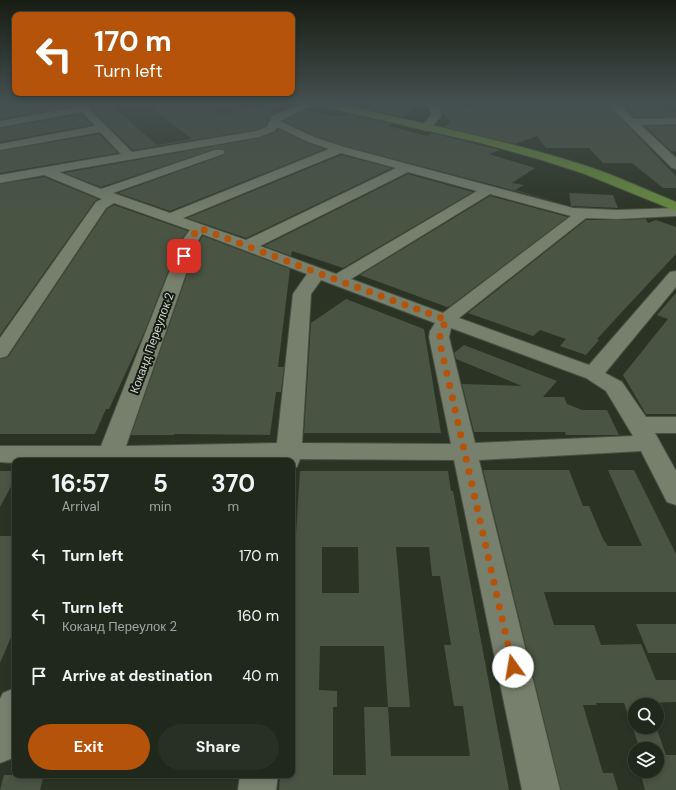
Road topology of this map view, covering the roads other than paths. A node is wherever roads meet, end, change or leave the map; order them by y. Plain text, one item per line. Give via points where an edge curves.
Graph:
1 (33, 141) edge
2 (114, 141) edge
3 (223, 141) edge
4 (236, 141) edge
5 (316, 141) edge
6 (479, 141) edge
7 (651, 141) edge
8 (0, 147) edge
9 (340, 149) junction
10 (130, 157) junction
11 (675, 163) edge
12 (406, 168) junction
13 (47, 172) junction
14 (0, 180) edge
15 (487, 190) junction
16 (107, 195) junction
17 (676, 207) edge
18 (676, 212) edge
19 (582, 213) junction
20 (170, 218) junction
21 (199, 228) junction
22 (247, 246) junction
23 (318, 273) junction
24 (676, 276) edge
25 (337, 280) junction
26 (447, 320) junction
27 (0, 352) edge
28 (593, 374) junction
29 (676, 426) edge
30 (643, 434) junction
31 (465, 452) junction
32 (0, 454) edge
33 (289, 456) edge
34 (109, 458) edge
35 (676, 495) edge
36 (12, 713) edge
37 (0, 745) edge
38 (259, 778) edge
39 (257, 790) edge
40 (541, 790) edge

1 - 8 street
2 - 10 street
3 - 10 street
4 - 16 street via 240,144
5 - 9 street
6 - 17 main road via 576,167
7 - 11 street
9 - 12 street
9 - 20 street
10 - 13 street
12 - 15 street
12 - 22 street
13 - 14 street
13 - 16 street
15 - 19 street
15 - 25 street
16 - 20 street
16 - 27 street
18 - 19 street
19 - 26 street
20 - 21 street
21 - 22 street
21 - 34 street, Коканд Πереулок 2 via 189,242
22 - 23 street
23 - 25 street
23 - 33 street via 302,294
24 - 28 street
25 - 26 street
26 - 28 street
26 - 31 street via 440,331 440,343
28 - 30 street via 614,387
29 - 30 street
30 - 31 street
30 - 35 street
31 - 33 street
31 - 40 street
32 - 34 street
33 - 34 street
36 - 37 street
38 - 39 street

